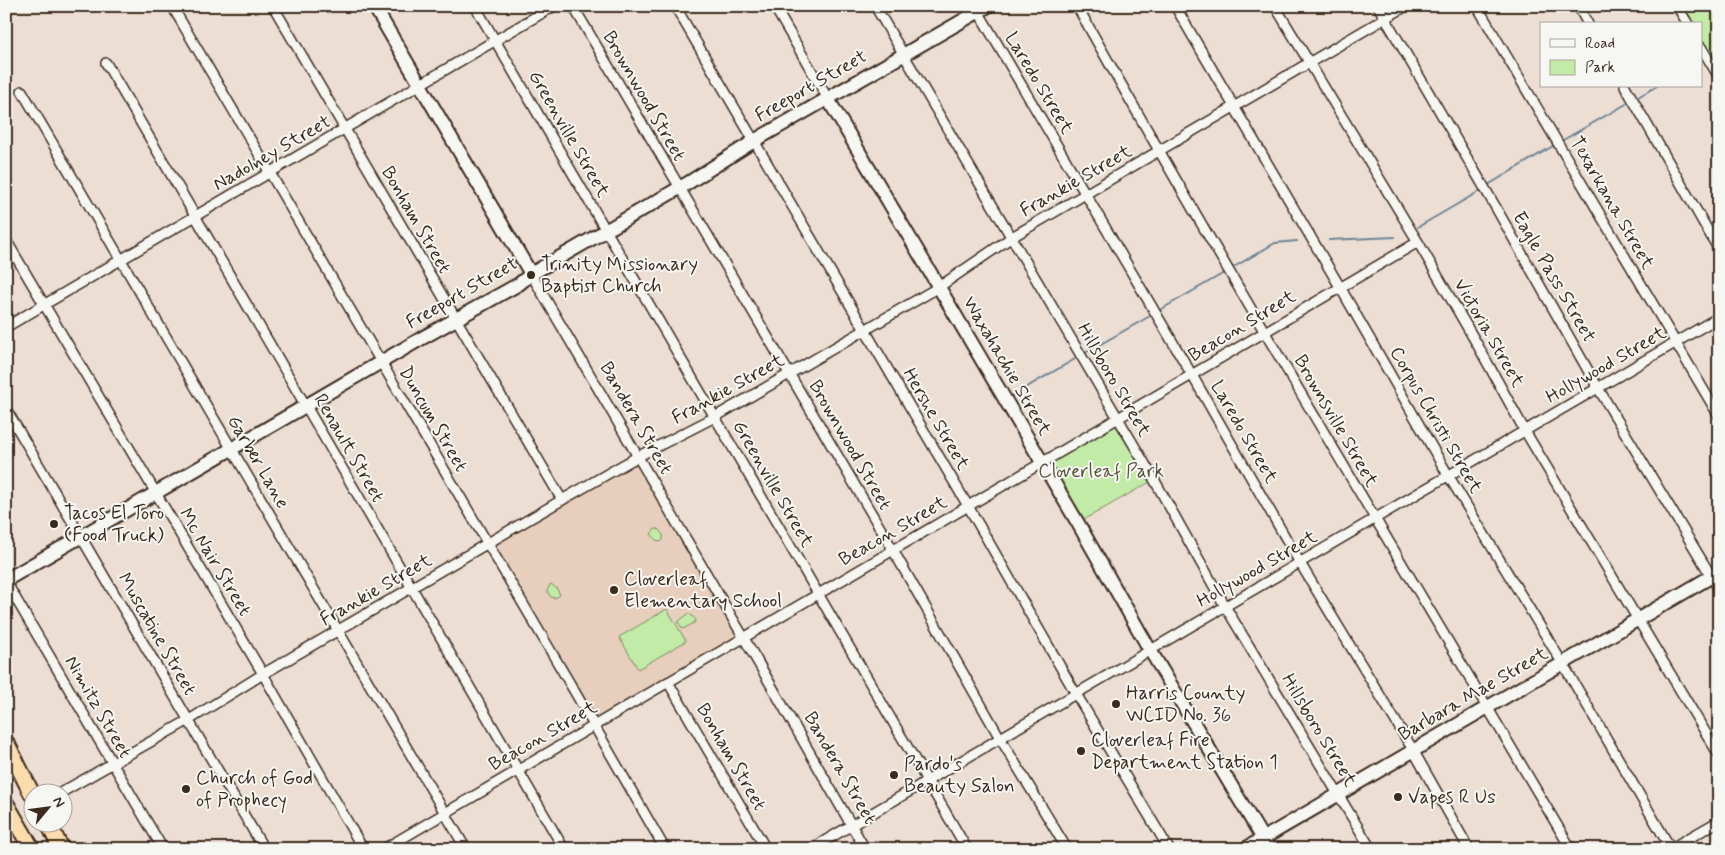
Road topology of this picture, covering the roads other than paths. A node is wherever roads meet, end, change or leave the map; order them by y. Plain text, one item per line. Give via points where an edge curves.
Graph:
1 (172, 6) edge
2 (273, 6) edge
3 (374, 6) edge
4 (475, 6) edge
5 (554, 6) edge
6 (573, 6) edge
7 (675, 6) edge
8 (774, 6) edge
9 (874, 6) edge
10 (1078, 6) edge
11 (1175, 6) edge
12 (1275, 6) edge
13 (1378, 6) edge
14 (1406, 6) edge
15 (1477, 6) edge
16 (1578, 6) edge
17 (1677, 6) edge
18 (981, 8) edge
19 (1385, 19) junction
20 (1587, 22) edge
21 (1687, 22) edge
22 (495, 41) junction
23 (1702, 49) edge
24 (903, 55) junction
25 (106, 63) dead end
26 (1309, 63) junction
27 (1719, 77) edge
28 (420, 85) junction
29 (1626, 88) edge
30 (22, 91) dead end
31 (828, 99) junction
32 (1234, 107) junction
33 (344, 129) junction
34 (754, 141) junction
35 (1159, 152) junction
36 (270, 173) junction
37 (680, 188) junction
38 (1086, 194) junction
39 (195, 216) junction
40 (606, 230) junction
41 (1012, 237) junction
42 (6, 240) edge
43 (1418, 242) junction
44 (1719, 250) edge
45 (121, 260) junction
46 (531, 274) junction
47 (939, 287) junction
48 (1340, 287) junction
49 (44, 305) junction
50 (1719, 318) edge
51 (455, 319) junction
52 (6, 327) edge
53 (865, 330) junction
54 (1266, 331) junction
55 (1675, 343) junction
56 (381, 362) junction
57 (789, 374) junction
58 (1192, 375) junction
59 (1598, 388) junction
60 (306, 406) junction
61 (6, 409) edge
62 (1719, 416) edge
63 (715, 417) junction
64 (1118, 418) junction
65 (1525, 431) junction
66 (232, 449) junction
67 (637, 457) junction
68 (1042, 463) junction
69 (1448, 475) junction
70 (155, 493) junction
71 (562, 500) junction
72 (968, 506) junction
73 (1374, 519) junction
74 (81, 536) junction
75 (487, 544) junction
76 (893, 550) junction
77 (1300, 562) junction
78 (1715, 574) edge
79 (6, 581) edge
80 (412, 588) junction
81 (1719, 589) edge
82 (819, 594) junction
83 (1225, 606) junction
84 (1639, 618) junction
85 (338, 631) junction
86 (744, 638) junction
87 (1150, 650) junction
88 (1562, 664) junction
89 (263, 674) junction
90 (668, 682) junction
91 (1076, 694) junction
92 (1487, 707) junction
93 (189, 720) junction
94 (594, 726) junction
95 (1000, 738) junction
96 (7, 743) edge
97 (1413, 750) junction
98 (1719, 754) edge
99 (113, 763) junction
100 (519, 770) junction
101 (926, 781) junction
102 (28, 782) edge
103 (72, 786) edge
104 (1338, 794) junction
105 (6, 804) edge
106 (445, 813) junction
107 (1719, 821) edge
108 (851, 825) junction
109 (53, 832) edge
110 (58, 832) edge
111 (1266, 844) edge
112 (32, 849) edge
113 (61, 849) edge
114 (67, 849) edge
115 (163, 849) edge
116 (264, 849) edge
117 (363, 849) edge
118 (384, 849) edge
119 (466, 849) edge
120 (564, 849) edge
121 (665, 849) edge
122 (766, 849) edge
123 (811, 849) edge
124 (865, 849) edge
125 (967, 849) edge
126 (1067, 849) edge
127 (1169, 849) edge
128 (1245, 849) edge
129 (1370, 849) edge
130 (1469, 849) edge
131 (1571, 849) edge
132 (1671, 849) edge

1 - 36 street, Duncum Street
2 - 33 street, Bonham Street
3 - 28 street, Bandera Street
4 - 22 street, Greenville Street
5 - 22 street, Nadolney Street
6 - 37 street, Brownwood Street
7 - 34 street, Hershe Street
8 - 31 street, Waxahachie Street
9 - 24 street, Hillsboro Street
10 - 35 street, Brownsville Street
11 - 32 street, Corpus Christi Street
12 - 26 street, Victoria Street
13 - 19 street, Eagle Pass Street
14 - 19 street, Frankie Street
15 - 55 street, Texarkana Street
16 - 20 street
17 - 21 street
18 - 24 street, Freeport Street
18 - 38 street, Laredo Street
19 - 26 street, Frankie Street
19 - 59 street, Eagle Pass Street
22 - 28 street, Nadolney Street
22 - 40 street, Greenville Street
23 - 27 street
24 - 31 street, Freeport Street
24 - 41 street, Hillsboro Street
25 - 39 street, Renault Street
26 - 32 street, Frankie Street
26 - 43 street, Victoria Street
28 - 33 street, Nadolney Street
28 - 46 street, Bandera Street
29 - 44 street
30 - 45 street, Garber Lane
31 - 34 street, Freeport Street
31 - 47 street, Waxahachie Street
32 - 35 street, Frankie Street
32 - 48 street, Corpus Christi Street
33 - 36 street, Nadolney Street
33 - 51 street, Bonham Street
34 - 37 street, Freeport Street
34 - 53 street, Hershe Street
35 - 38 street, Frankie Street
35 - 54 street, Brownsville Street
36 - 39 street, Nadolney Street
36 - 56 street, Duncum Street
37 - 40 street, Freeport Street
37 - 57 street, Brownwood Street
38 - 41 street, Frankie Street
38 - 58 street, Laredo Street
39 - 45 street, Nadolney Street
39 - 60 street, Renault Street
40 - 46 street, Freeport Street
40 - 63 street, Greenville Street
41 - 47 street, Frankie Street
41 - 64 street, Hillsboro Street
42 - 49 street, Mc Nair Street
43 - 48 street, Beacon Street
43 - 65 street, Victoria Street
45 - 49 street, Nadolney Street
45 - 66 street, Garber Lane
46 - 51 street, Freeport Street
46 - 67 street, Bandera Street
47 - 53 street, Frankie Street
47 - 68 street, Waxahachie Street
48 - 54 street, Beacon Street
48 - 69 street, Corpus Christi Street
49 - 52 street, Nadolney Street
49 - 70 street, Mc Nair Street
50 - 55 street, Hollywood Street
51 - 56 street, Freeport Street
51 - 71 street, Bonham Street
53 - 57 street, Frankie Street
53 - 72 street, Hershe Street
54 - 58 street, Beacon Street
54 - 73 street, Brownsville Street
55 - 59 street, Hollywood Street
55 - 62 street, Texarkana Street
56 - 60 street, Freeport Street
56 - 75 street, Duncum Street
57 - 63 street, Frankie Street
57 - 76 street, Brownwood Street
58 - 64 street, Beacon Street
58 - 77 street, Laredo Street
59 - 65 street, Hollywood Street
59 - 78 street, Eagle Pass Street
60 - 66 street, Freeport Street
60 - 80 street, Renault Street
61 - 74 street, Muscatine Street
63 - 67 street, Frankie Street
63 - 82 street, Greenville Street
64 - 68 street, Beacon Street
64 - 83 street, Hillsboro Street
65 - 69 street, Hollywood Street
65 - 84 street, Victoria Street
66 - 70 street, Freeport Street
66 - 85 street, Garber Lane
67 - 71 street, Frankie Street
67 - 86 street, Bandera Street
68 - 72 street, Beacon Street
68 - 87 street, Waxahachie Street
69 - 73 street, Hollywood Street
69 - 88 street, Corpus Christi Street
70 - 74 street, Freeport Street
70 - 89 street, Mc Nair Street
71 - 75 street, Frankie Street
72 - 76 street, Beacon Street
72 - 91 street, Hershe Street
73 - 77 street, Hollywood Street
73 - 92 street, Brownsville Street
74 - 79 street, Freeport Street
74 - 93 street, Muscatine Street
75 - 80 street, Frankie Street
75 - 94 street, Duncum Street
76 - 82 street, Beacon Street
76 - 95 street, Brownwood Street
77 - 83 street, Hollywood Street
77 - 97 street, Laredo Street
78 - 81 street, Eagle Pass Street
78 - 84 street, Barbara Mae Street
79 - 99 street, Nimitz Street
80 - 85 street, Frankie Street
80 - 100 street, Renault Street
82 - 86 street, Beacon Street
82 - 101 street, Greenville Street
83 - 87 street, Hollywood Street
83 - 104 street, Hillsboro Street
84 - 88 street, Barbara Mae Street
84 - 98 street, Victoria Street
85 - 89 street, Frankie Street
85 - 106 street, Garber Lane
86 - 90 street, Beacon Street
86 - 108 street, Bandera Street
87 - 91 street, Hollywood Street
87 - 111 street, Waxahachie Street
88 - 92 street, Barbara Mae Street
88 - 132 street, Corpus Christi Street
89 - 93 street, Frankie Street
89 - 117 street, Mc Nair Street
90 - 94 street, Beacon Street
90 - 122 street, Bonham Street
91 - 95 street, Hollywood Street
91 - 127 street, Hershe Street
92 - 97 street, Barbara Mae Street
92 - 131 street, Brownsville Street
93 - 99 street, Frankie Street
93 - 116 street, Muscatine Street
94 - 100 street, Beacon Street
94 - 121 street, Duncum Street
95 - 101 street, Hollywood Street
95 - 126 street, Brownwood Street
96 - 102 highway
97 - 104 street, Barbara Mae Street
97 - 130 street, Laredo Street
99 - 103 street, Frankie Street
99 - 115 street, Nimitz Street
100 - 106 street, Beacon Street
100 - 120 street, Renault Street
101 - 108 street, Hollywood Street
101 - 125 street, Greenville Street
104 - 111 street, Barbara Mae Street
104 - 129 street, Hillsboro Street
105 - 112 highway
106 - 118 street, Beacon Street
106 - 119 street, Garber Lane
107 - 132 street
108 - 123 street, Hollywood Street
108 - 124 street, Bandera Street
109 - 113 highway
110 - 114 street
111 - 128 street, Barbara Mae Street

